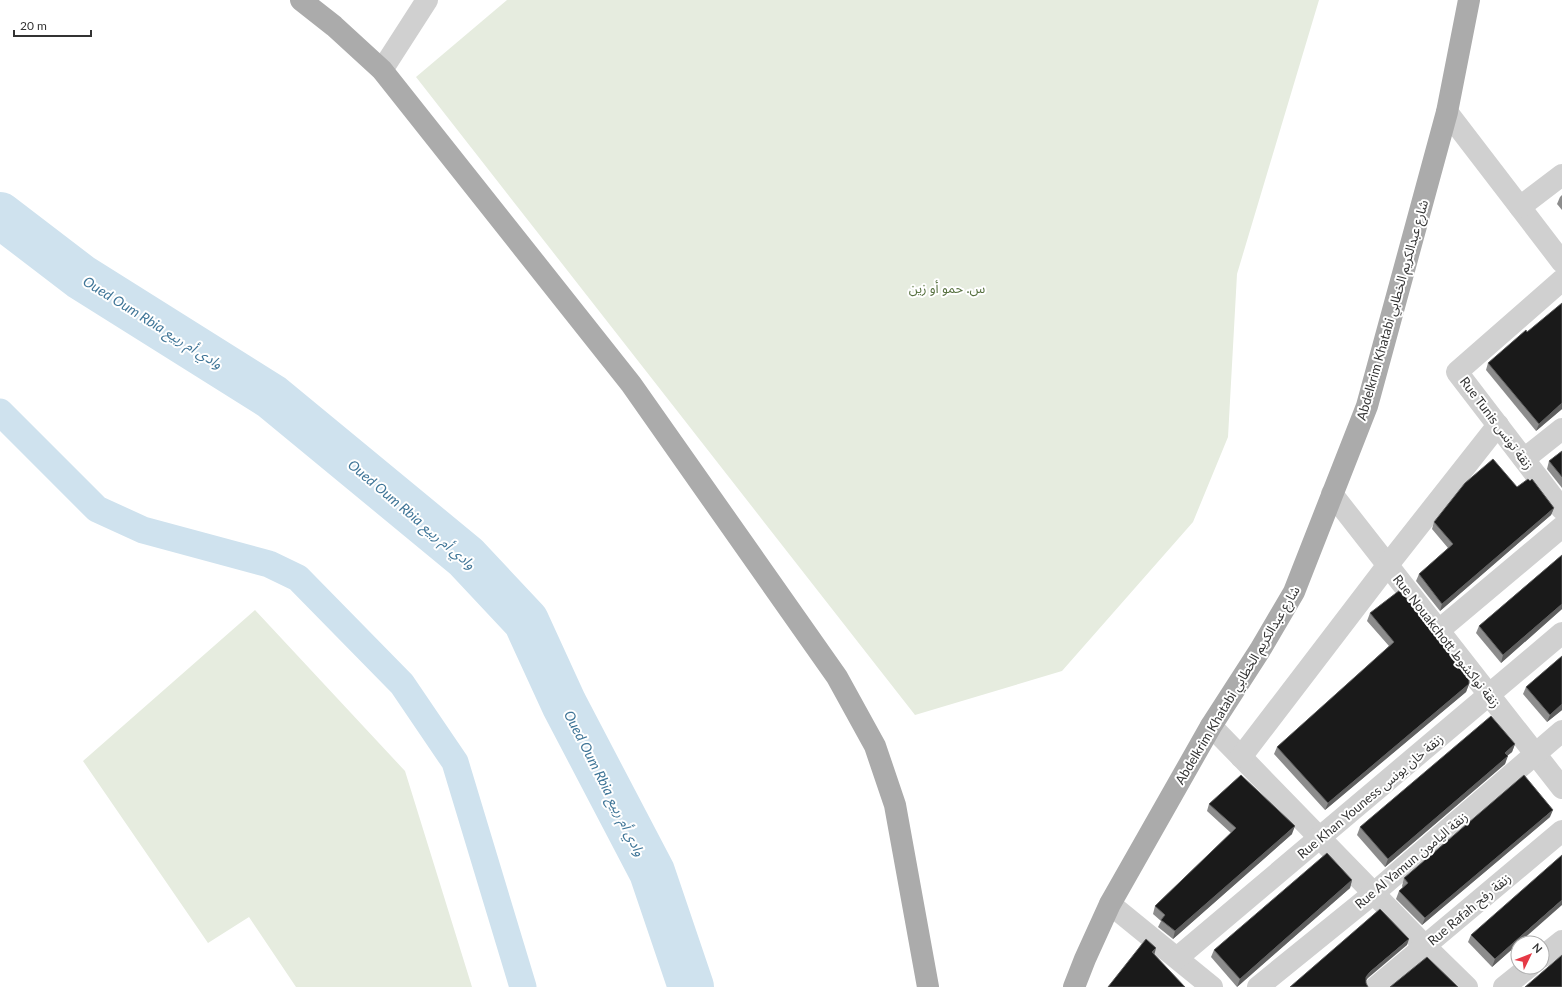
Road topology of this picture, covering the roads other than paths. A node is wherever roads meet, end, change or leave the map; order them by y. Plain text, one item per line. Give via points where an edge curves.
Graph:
1 (301, 0) edge
2 (427, 0) edge
3 (1469, 0) edge
4 (382, 70) junction
5 (1447, 112) junction
6 (1562, 175) edge
7 (1520, 208) junction
8 (1562, 262) edge
9 (1562, 280) edge
10 (1498, 425) junction
11 (1562, 429) edge
12 (1524, 459) junction
13 (1332, 494) junction
14 (1562, 509) edge
15 (1562, 527) edge
16 (1387, 566) junction
17 (1438, 631) junction
18 (1562, 633) edge
19 (1490, 696) junction
20 (1211, 726) junction
21 (1562, 731) edge
22 (1535, 754) junction
23 (1241, 757) junction
24 (1562, 788) edge
25 (1562, 831) edge
26 (1320, 838) junction
27 (1374, 893) junction
28 (1110, 904) junction
29 (1562, 941) edge
30 (1425, 946) junction
31 (1550, 951) edge
32 (1177, 958) junction
33 (1519, 975) edge
34 (928, 987) edge
35 (1074, 987) edge
36 (1212, 987) edge
37 (1258, 987) edge
38 (1376, 987) edge
39 (1467, 987) edge
40 (1504, 987) edge

1 - 4 main road
2 - 4 street
3 - 5 main road, Abdelkrim Khatabi شارع عبدالكريم الخطابي
4 - 34 main road via 631,384 837,678 875,746 895,805
5 - 7 street
5 - 13 main road, Abdelkrim Khatabi شارع عبدالكريم الخطابي via 1367,406
6 - 7 street
7 - 8 street
9 - 10 street, Rue Tunis زنقة تونس via 1457,372
10 - 12 street, Rue Tunis زنقة تونس
10 - 16 street
11 - 12 street
12 - 14 street, Rue Tunis زنقة تونس
13 - 16 street, Rue Nouakchott زنقة نواكشوط
13 - 20 main road, Abdelkrim Khatabi شارع عبدالكريم الخطابي via 1294,592
15 - 17 street
16 - 17 street, Rue Nouakchott زنقة نواكشوط
16 - 23 street
17 - 19 street, Rue Nouakchott زنقة نواكشوط
18 - 19 street, Rue Khan Youness زنقة خان يونس
19 - 22 street, Rue Nouakchott زنقة نواكشوط
19 - 26 street, Rue Khan Youness زنقة خان يونس
20 - 23 street
20 - 28 main road, Abdelkrim Khatabi شارع عبدالكريم الخطابي
21 - 22 street, Rue Al Yamun زنقة اليامون
22 - 24 street, Rue Nouakchott زنقة نواكشوط
22 - 27 street, Rue Al Yamun زنقة اليامون
23 - 26 street
25 - 30 street, Rue Rafah زنقة رفح
26 - 27 street
26 - 32 street, Rue Khan Youness زنقة خان يونس
27 - 30 street
27 - 37 street, Rue Al Yamun زنقة اليامون
28 - 32 street
28 - 35 main road, Abdelkrim Khatabi شارع عبدالكريم الخطابي
29 - 31 street
30 - 38 street, Rue Rafah زنقة رفح
30 - 39 street
32 - 36 street
33 - 40 street

